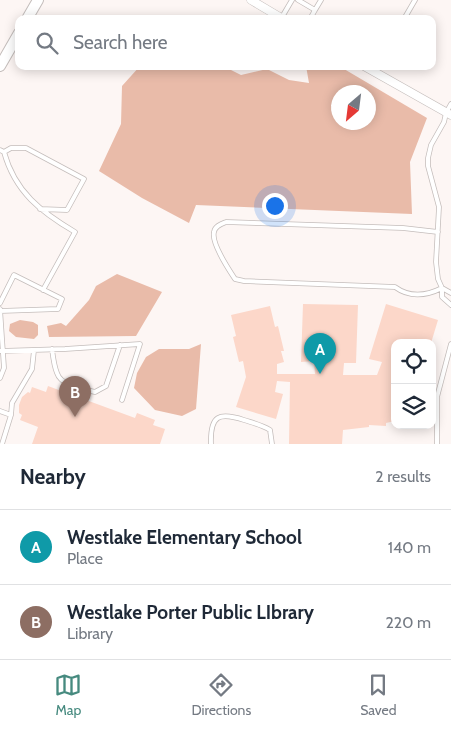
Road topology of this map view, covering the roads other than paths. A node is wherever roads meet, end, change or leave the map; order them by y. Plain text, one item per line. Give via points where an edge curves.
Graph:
1 (38, 0) edge
2 (251, 0) edge
3 (292, 0) edge
4 (298, 0) edge
5 (321, 0) edge
6 (415, 0) edge
7 (315, 10) junction
8 (29, 15) edge
9 (277, 15) edge
10 (284, 15) edge
11 (312, 15) edge
12 (406, 15) edge
13 (15, 40) edge
14 (0, 66) edge
15 (376, 70) edge
16 (451, 104) edge
17 (449, 114) edge
18 (2, 151) edge
19 (40, 209) junction
20 (438, 232) junction
21 (442, 288) junction
22 (44, 290) junction
23 (451, 293) edge
24 (0, 303) edge
25 (451, 305) edge
26 (0, 310) edge
27 (451, 344) edge
28 (120, 345) junction
29 (1, 350) edge
30 (34, 350) junction
31 (52, 350) junction
32 (0, 378) edge
33 (436, 395) edge
34 (122, 400) dead end
35 (0, 411) edge
36 (11, 415) junction
37 (436, 429) edge
38 (2, 444) edge
39 (211, 444) edge
40 (272, 444) edge
41 (437, 444) edge

1 - 8 street
2 - 9 street
3 - 10 lane
4 - 7 lane
5 - 7 lane
6 - 12 lane
7 - 11 lane
13 - 14 street
15 - 17 street
16 - 17 lane
17 - 20 lane via 431,145 428,158 439,207
18 - 19 lane via 30,201
18 - 19 lane via 26,148 84,179 67,210
19 - 22 lane via 75,232
20 - 21 lane via 436,262
20 - 21 lane via 226,222 214,232 215,242 234,279 395,287 400,291 429,295
21 - 23 lane
21 - 25 lane via 442,297
22 - 24 lane via 14,275
22 - 26 lane via 62,299 58,309
26 - 29 lane
27 - 33 lane
28 - 31 lane
28 - 31 lane via 106,386 95,392 60,379
28 - 34 lane via 140,344
29 - 30 lane
29 - 32 lane via 4,368
30 - 31 lane
30 - 36 lane via 32,369 12,403
35 - 36 lane
36 - 38 lane
37 - 41 lane
39 - 40 lane via 213,424 220,417 229,415 270,430

